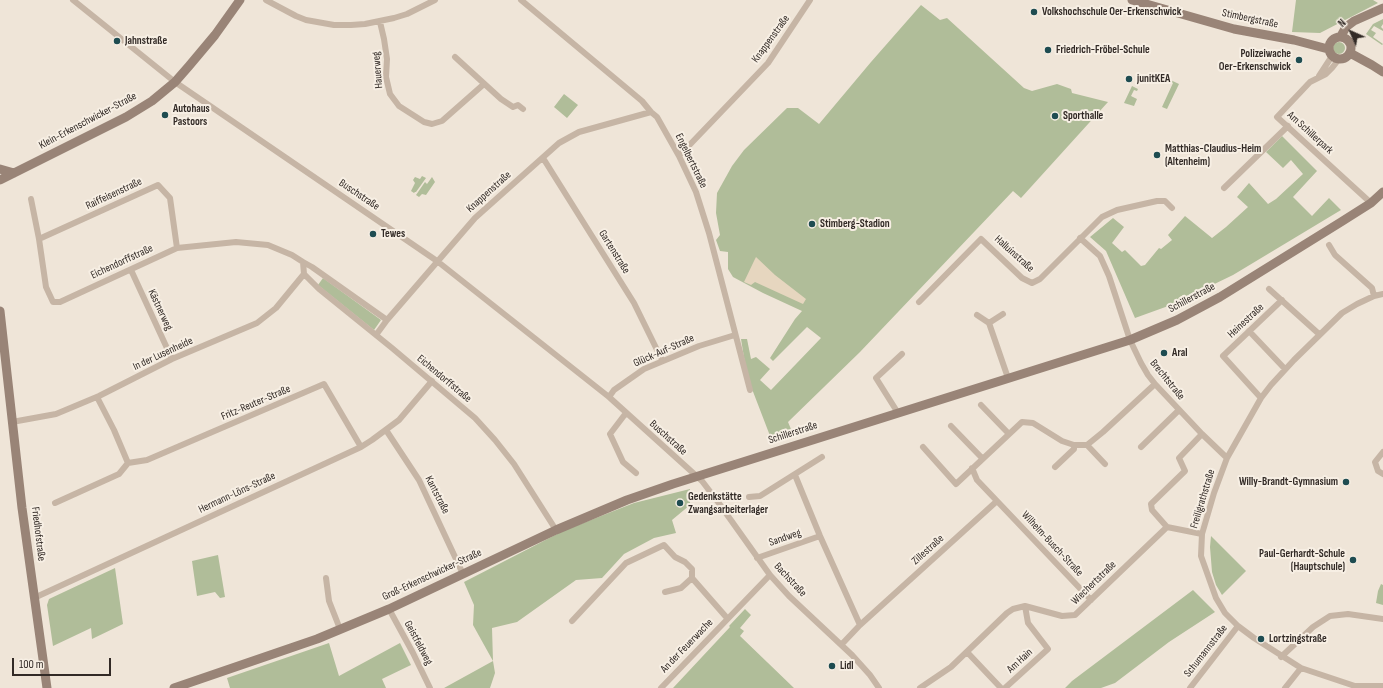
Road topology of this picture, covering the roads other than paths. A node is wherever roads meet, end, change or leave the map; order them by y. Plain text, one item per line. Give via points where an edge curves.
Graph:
1 (74, 0) edge
2 (240, 0) edge
3 (266, 0) edge
4 (435, 0) edge
5 (521, 0) edge
6 (810, 0) edge
7 (1132, 0) edge
8 (1383, 8) edge
9 (380, 22) junction
10 (1348, 44) junction
11 (1332, 52) junction
12 (455, 57) dead end
13 (1383, 67) edge
14 (1383, 72) edge
15 (175, 82) junction
16 (484, 84) junction
17 (523, 109) dead end
18 (651, 112) junction
19 (1288, 126) junction
20 (679, 156) junction
21 (542, 158) junction
22 (0, 169) edge
23 (14, 173) junction
24 (0, 180) edge
25 (1224, 188) dead end
26 (1383, 192) edge
27 (31, 199) dead end
28 (1383, 199) edge
29 (1371, 203) junction
30 (1172, 208) dead end
31 (1080, 238) junction
32 (39, 239) junction
33 (1329, 245) dead end
34 (177, 248) junction
35 (437, 260) junction
36 (303, 262) junction
37 (131, 270) junction
38 (304, 274) junction
39 (1269, 289) dead end
40 (1383, 294) edge
41 (1374, 296) junction
42 (1282, 300) junction
43 (919, 302) dead end
44 (0, 311) edge
45 (1003, 314) dead end
46 (977, 315) dead end
47 (387, 320) junction
48 (989, 323) junction
49 (1249, 331) junction
50 (1320, 334) junction
51 (735, 335) junction
52 (376, 336) junction
53 (1130, 340) junction
54 (902, 354) dead end
55 (172, 359) junction
56 (662, 360) junction
57 (1285, 369) junction
58 (1008, 378) junction
59 (432, 381) junction
60 (1155, 384) junction
61 (750, 390) dead end
62 (97, 397) junction
63 (608, 397) junction
64 (1261, 398) junction
65 (981, 405) dead end
66 (1179, 410) junction
67 (626, 413) junction
68 (898, 413) junction
69 (12, 422) junction
70 (951, 426) dead end
71 (386, 430) junction
72 (1009, 434) junction
73 (1202, 434) junction
74 (1074, 445) junction
75 (1087, 445) junction
76 (361, 447) junction
77 (1141, 447) dead end
78 (923, 448) dead end
79 (1383, 452) edge
80 (822, 457) dead end
81 (982, 458) junction
82 (1227, 458) junction
83 (128, 463) junction
84 (1105, 464) dead end
85 (972, 468) junction
86 (1055, 468) dead end
87 (636, 473) dead end
88 (1383, 474) edge
89 (795, 475) junction
90 (696, 477) junction
91 (749, 497) dead end
92 (997, 501) junction
93 (55, 503) dead end
94 (1167, 527) junction
95 (556, 530) junction
96 (1202, 534) junction
97 (820, 536) junction
98 (757, 558) junction
99 (464, 574) junction
100 (770, 575) junction
101 (326, 578) dead end
102 (692, 578) junction
103 (665, 592) dead end
104 (34, 598) junction
105 (1091, 600) junction
106 (1025, 606) junction
107 (388, 608) junction
108 (727, 618) junction
109 (1383, 620) edge
110 (572, 621) dead end
111 (860, 625) junction
112 (1238, 626) junction
113 (340, 629) junction
114 (842, 644) junction
115 (967, 652) junction
116 (1281, 657) junction
117 (1301, 668) junction
118 (1383, 686) edge
119 (1355, 687) edge
120 (47, 688) edge
121 (174, 688) edge
122 (430, 688) edge
123 (661, 688) edge
124 (879, 688) edge
125 (920, 688) edge
126 (1002, 688) edge
127 (1005, 688) edge
128 (1190, 688) edge
129 (1285, 688) edge

1 - 15 street, Buschstraße
2 - 15 main road, Klein-Erkenschwicker-Straße
3 - 9 street via 296,16 315,22 351,26
4 - 9 street via 408,14
5 - 18 street, Engelbertstraße via 642,101
6 - 20 street, Knappenstraße via 768,63
7 - 11 main road, Stimbergstraße via 1234,29 1294,40
8 - 10 main road via 1369,15 1352,31
9 - 16 street, Hauerweg via 390,94 399,106 424,122 432,124 442,121
10 - 11 main road, Stimbergstraße via 1345,58
10 - 11 main road via 1334,38
10 - 13 main road
10 - 14 main road
11 - 19 street, Am Schillerpark via 1318,77 1310,82 1277,117
12 - 16 street
15 - 23 main road, Klein-Erkenschwicker-Straße via 152,101 126,117
15 - 35 street, Buschstraße
16 - 17 street via 513,107 518,105
18 - 20 street, Engelbertstraße via 657,117
18 - 21 street, Knappenstraße via 579,132 559,143
19 - 25 street
19 - 29 street, Am Schillerpark
20 - 51 street, Engelbertstraße via 696,192 709,233
21 - 35 street, Knappenstraße via 475,218
21 - 56 street, Gartenstraße via 634,303
22 - 23 main road
23 - 24 main road, Klein-Erkenschwicker-Straße
26 - 29 main road, Schillerstraße
27 - 32 street, Eichendorffstraße
28 - 29 main road, Schillerstraße
29 - 53 main road, Schillerstraße via 1220,297 1177,320
30 - 31 street, Halluinstraße via 1165,202 1157,201 1117,210 1102,217
31 - 43 street, Halluinstraße via 1040,279 1032,283 1022,278 981,239
31 - 53 street via 1100,256
32 - 34 street, Raiffeisenstraße via 158,185 170,198
32 - 37 street, Eichendorffstraße via 46,287 52,302 60,302
33 - 41 street via 1335,255 1372,288
34 - 36 street, Eichendorffstraße via 236,242 268,245
34 - 37 street, Eichendorffstraße
35 - 47 street, Knappenstraße
35 - 63 street, Buschstraße
36 - 38 street
36 - 47 street, Eichendorffstraße
37 - 55 street, Kästnerweg
38 - 52 street, Eichendorffstraße
38 - 55 street, In der Lusenheide via 276,308 257,323
39 - 42 street
40 - 41 street, Freiligrathstraße
41 - 50 street, Freiligrathstraße via 1342,313
42 - 49 street, Heinestraße
42 - 50 street
44 - 69 main road, Friedhofstraße
45 - 48 street
46 - 48 street
47 - 52 street, Knappenstraße
48 - 58 street
49 - 57 street
49 - 64 street, Heinestraße via 1222,356
50 - 57 street, Freiligrathstraße
51 - 56 street, Glück-Auf-Straße
51 - 61 street, Engelbertstraße
52 - 59 street, Eichendorffstraße
53 - 58 main road, Schillerstraße
53 - 60 street, Brechtstraße
54 - 68 street via 876,378
55 - 62 street, In der Lusenheide
56 - 63 street, Glück-Auf-Straße via 631,377
57 - 64 street, Freiligrathstraße
58 - 68 main road, Schillerstraße
59 - 71 street, Hermann-Löns-Straße
59 - 95 street, Eichendorffstraße via 475,418 495,440 514,464
60 - 66 street, Brechtstraße
60 - 75 street
62 - 69 street, In der Lusenheide via 56,414
62 - 83 street
63 - 67 street, Buschstraße
64 - 82 street, Freiligrathstraße
65 - 72 street
66 - 73 street, Brechtstraße
66 - 77 street, Brechtstraße
67 - 87 street via 610,434 623,462
67 - 90 street, Buschstraße
68 - 90 main road, Schillerstraße
69 - 104 main road, Friedhofstraße
70 - 81 street
71 - 76 street, Hermann-Löns-Straße
71 - 99 street, Kantstraße via 419,480
72 - 74 street via 1022,422 1033,423 1062,441
72 - 81 street
73 - 82 street, Brechtstraße
73 - 94 street via 1178,458 1185,471 1151,504 1152,510
74 - 75 street
74 - 86 street via 1074,450
75 - 84 street
76 - 83 street, Fritz-Reuter-Straße via 324,384 147,460
76 - 104 street, Hermann-Löns-Straße
78 - 85 street via 956,484
79 - 88 street via 1375,462 1378,471
80 - 89 street
81 - 85 street
82 - 96 street, Freiligrathstraße
83 - 93 street via 119,474
85 - 92 street via 977,480
89 - 91 street via 760,496
89 - 97 street
90 - 95 main road, Groß-Erkenschwicker-Straße via 627,500
90 - 98 street, Bachstraße via 718,502
92 - 105 street, Wilhelm-Busch-Straße
92 - 111 street, Zillestraße
94 - 96 street
94 - 105 street, Wiechertstraße
95 - 99 main road, Groß-Erkenschwicker-Straße
96 - 112 street, Freiligrathstraße via 1201,556 1213,592 1225,613
97 - 98 street, Sandweg
97 - 111 street
98 - 100 street, Bachstraße
99 - 107 main road, Groß-Erkenschwicker-Straße
100 - 108 street, An der Feuerwache
100 - 114 street, Bachstraße via 789,596
101 - 113 street via 329,601
102 - 103 street via 681,588
102 - 108 street, An der Feuerwache
102 - 110 street, An der Feuerwache via 692,569 664,545 626,562
104 - 120 main road, Friedhofstraße
105 - 106 street, Wiechertstraße via 1075,615 1062,616
106 - 115 street via 1007,613
106 - 127 street, Am Hain via 1028,623 1048,649
107 - 113 main road, Groß-Erkenschwicker-Straße
107 - 122 street, Geistfeldweg
108 - 123 street, An der Feuerwache
109 - 116 street via 1348,614 1330,616 1313,627
111 - 114 street, Zillestraße
112 - 116 street, Freiligrathstraße
112 - 128 street, Schumannstraße
113 - 121 main road, Groß-Erkenschwicker-Straße
114 - 124 street, Bachstraße
115 - 125 street via 951,667
115 - 126 street
116 - 117 street, Freiligrathstraße
117 - 119 street, Freiligrathstraße
117 - 129 street
118 - 119 street, Freiligrathstraße

